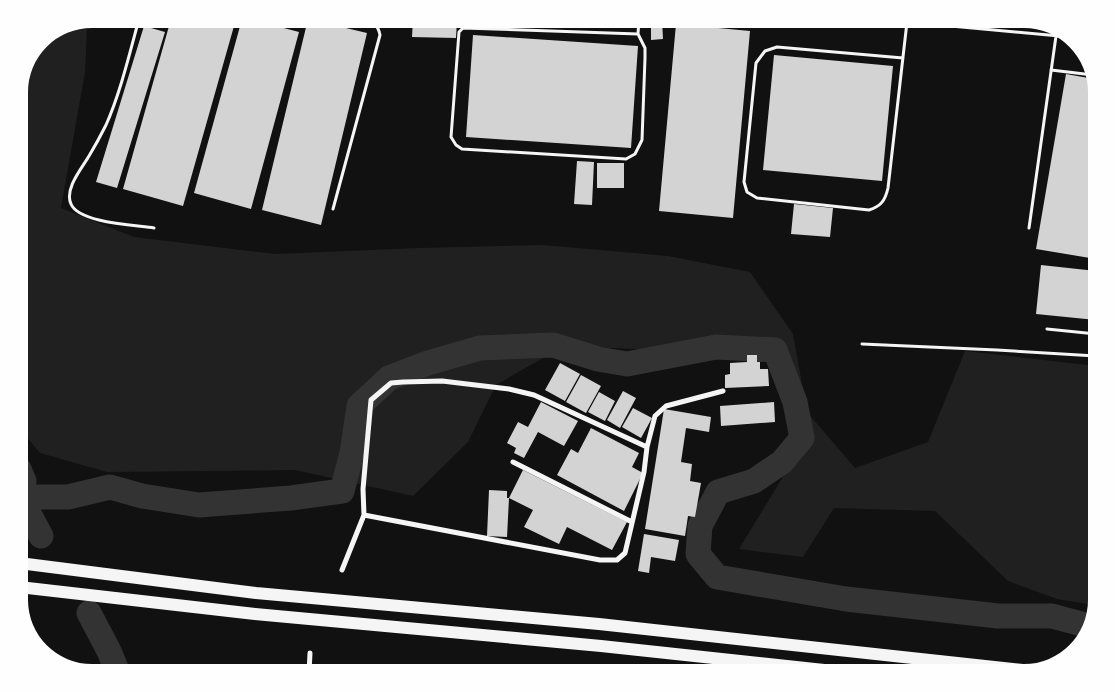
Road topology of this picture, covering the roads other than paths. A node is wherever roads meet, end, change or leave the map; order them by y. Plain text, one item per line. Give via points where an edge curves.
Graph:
1 (136, 28) edge
2 (378, 28) edge
3 (638, 28) edge
4 (906, 28) edge
5 (971, 28) edge
6 (638, 34) junction
7 (1056, 36) joint
8 (903, 58) junction
9 (1051, 70) junction
10 (1085, 74) edge
11 (333, 209) dead end
12 (154, 228) dead end
13 (1029, 228) dead end
14 (1047, 329) dead end
15 (1087, 333) edge
16 (862, 344) dead end
17 (1088, 355) edge
18 (723, 391) dead end
19 (647, 447) junction
20 (514, 462) dead end
21 (364, 515) junction
22 (632, 522) junction
23 (28, 565) edge
24 (342, 570) dead end
25 (28, 588) edge
26 (310, 653) dead end
27 (309, 664) edge
28 (768, 664) edge
29 (968, 664) edge

1 - 12 lane via 108,120 76,175 69,198 71,206 81,214 98,220
2 - 11 lane via 380,35
3 - 6 lane
4 - 8 lane
5 - 7 lane
6 - 6 lane via 645,48 642,140 635,154 626,160 462,149 456,145 452,137 459,32 463,28
7 - 9 lane
8 - 8 lane via 888,188 886,198 878,207 869,210 757,198 747,192 744,182 756,63 765,51 777,47
9 - 10 lane
9 - 13 lane
14 - 15 lane
16 - 17 lane
18 - 19 street via 666,406 655,416
19 - 21 street via 534,395 469,383 391,383 371,400 363,489
19 - 22 street
20 - 22 street
21 - 22 street via 600,560 616,560 625,553
21 - 24 street
23 - 29 highway via 256,593 600,624
25 - 28 highway via 255,614
26 - 27 street

